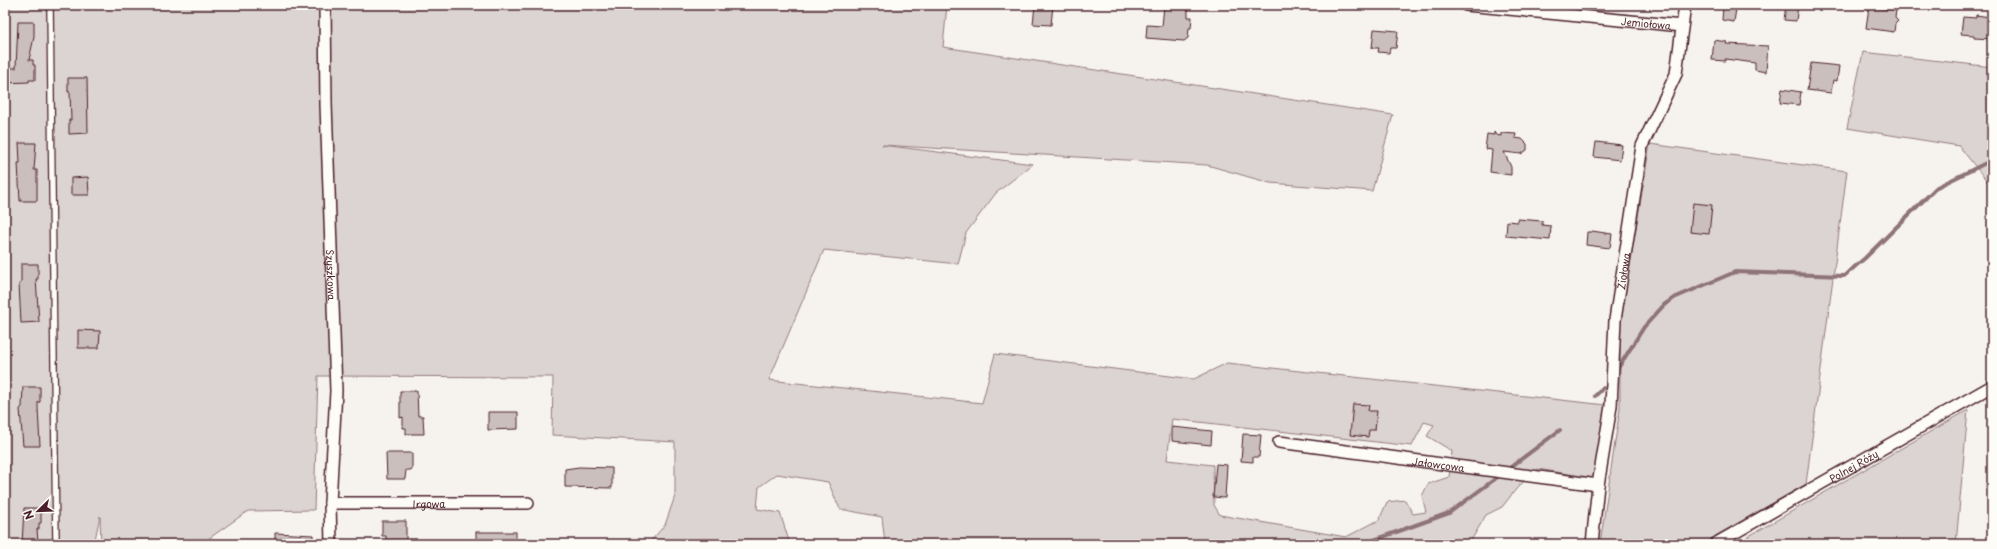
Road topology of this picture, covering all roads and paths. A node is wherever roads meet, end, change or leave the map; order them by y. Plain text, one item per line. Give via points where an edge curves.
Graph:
1 (50, 5) edge
2 (325, 5) edge
3 (1466, 5) edge
4 (1685, 5) edge
5 (1682, 26) junction
6 (1992, 386) edge
7 (1279, 442) dead end
8 (1598, 485) junction
9 (330, 503) junction
10 (528, 503) dead end
11 (56, 544) edge
12 (331, 544) edge
13 (1592, 544) edge
14 (1715, 544) edge

1 - 11 lane
2 - 9 street, Szyszkowa via 326,112 336,390
3 - 5 street, Jemiołowa
4 - 5 street, Ziołowa
5 - 8 street, Ziołowa via 1676,74 1642,146 1615,320 1611,406
6 - 14 street, Polnej Róży
7 - 8 street, Jałowcowa
8 - 13 street, Ziołowa
9 - 10 street, Irgowa
9 - 12 street, Szyszkowa

